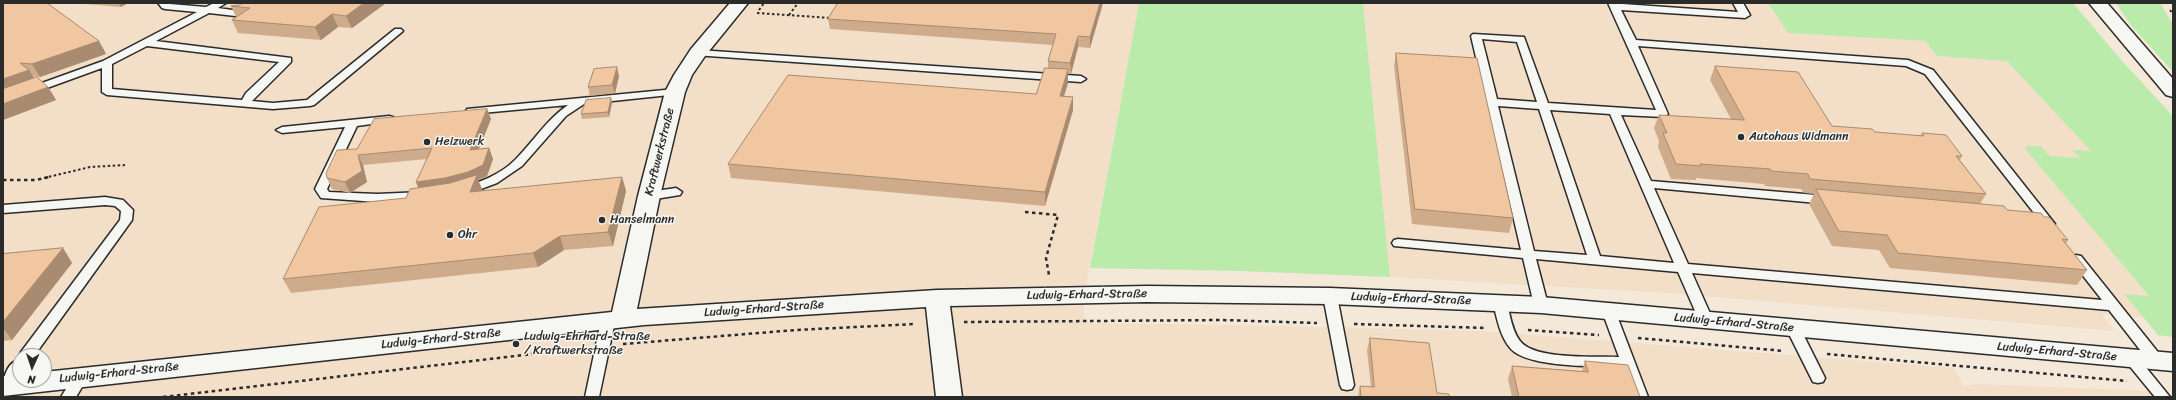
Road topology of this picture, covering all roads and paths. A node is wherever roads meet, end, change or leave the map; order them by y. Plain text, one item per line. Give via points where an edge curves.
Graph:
1 (162, 3) edge
2 (222, 3) edge
3 (739, 3) edge
4 (764, 3) edge
5 (798, 3) edge
6 (1738, 3) edge
7 (2098, 3) edge
8 (1614, 5) edge
9 (206, 10) junction
10 (2170, 10) dead end
11 (244, 14) edge
12 (2173, 14) edge
13 (789, 15) junction
14 (834, 18) edge
15 (398, 31) dead end
16 (147, 43) junction
17 (1632, 43) junction
18 (698, 53) junction
19 (107, 63) junction
20 (1081, 79) dead end
21 (2173, 91) edge
22 (675, 92) junction
23 (3, 101) edge
24 (582, 101) junction
25 (1492, 102) junction
26 (245, 104) junction
27 (1543, 106) junction
28 (1614, 111) junction
29 (463, 112) edge
30 (400, 118) edge
31 (353, 122) junction
32 (282, 130) dead end
33 (125, 165) dead end
34 (3, 180) edge
35 (1646, 184) junction
36 (456, 192) edge
37 (676, 192) dead end
38 (434, 195) edge
39 (649, 196) junction
40 (1840, 201) edge
41 (3, 209) edge
42 (1025, 212) dead end
43 (2029, 218) edge
44 (2045, 220) junction
45 (2055, 232) edge
46 (1398, 243) dead end
47 (2069, 250) edge
48 (1527, 254) junction
49 (1595, 260) junction
50 (1682, 267) junction
51 (1049, 275) dead end
52 (1330, 296) junction
53 (1500, 303) junction
54 (1541, 305) junction
55 (2113, 306) junction
56 (939, 310) junction
57 (1609, 311) junction
58 (615, 320) junction
59 (1706, 320) junction
60 (1793, 328) junction
61 (603, 346) junction
62 (32, 348) edge
63 (2130, 358) junction
64 (2164, 361) edge
65 (1628, 362) junction
66 (12, 374) edge
67 (1818, 378) dead end
68 (1347, 385) dead end
69 (3, 386) edge
70 (75, 387) edge
71 (164, 397) edge
72 (592, 397) edge
73 (949, 397) edge
74 (1641, 397) edge
75 (2163, 397) edge

1 - 9 lane via 166,6
2 - 9 lane
3 - 18 street, Kraftwerkstraße
4 - 13 path via 756,13
5 - 13 path
6 - 8 lane via 1745,15
7 - 21 street
8 - 17 lane
9 - 11 lane
9 - 16 lane
10 - 12 path
13 - 14 path
15 - 26 lane via 310,103 273,106
16 - 19 lane
16 - 26 lane via 288,60 250,95
17 - 28 lane via 1663,114
17 - 44 lane via 1908,63 1928,72
18 - 20 lane
18 - 22 street, Kraftwerkstraße
19 - 23 lane
19 - 26 lane via 107,92
22 - 24 lane
22 - 39 street, Kraftwerkstraße
24 - 29 lane
24 - 36 lane via 562,114 518,164 493,181
25 - 27 lane
25 - 27 lane via 1476,36 1521,40
25 - 48 lane
27 - 28 lane
27 - 49 lane
28 - 35 lane
30 - 31 lane
31 - 32 lane
31 - 38 lane via 321,189 325,195 377,198
33 - 34 path via 90,167 36,180
35 - 40 lane
35 - 50 lane
37 - 39 lane
39 - 58 street, Kraftwerkstraße
41 - 62 lane via 105,201 119,203 127,210 126,220
42 - 51 path via 1058,215 1046,258
43 - 44 lane
44 - 45 lane
46 - 48 lane
47 - 55 lane
48 - 49 lane
48 - 54 lane
49 - 50 lane
50 - 55 lane
50 - 59 lane
52 - 53 street, Ludwig-Erhard-Straße
52 - 56 street, Ludwig-Erhard-Straße via 1147,294
52 - 68 lane
53 - 54 street, Ludwig-Erhard-Straße
53 - 65 lane via 1513,341 1518,348 1528,354 1543,358
54 - 57 street, Ludwig-Erhard-Straße
55 - 64 lane
56 - 58 street, Ludwig-Erhard-Straße
56 - 61 path via 796,330
56 - 73 street
57 - 59 street, Ludwig-Erhard-Straße
57 - 65 lane
58 - 61 lane
58 - 70 street, Ludwig-Erhard-Straße
59 - 60 street, Ludwig-Erhard-Straße
60 - 63 street, Ludwig-Erhard-Straße
60 - 67 lane
61 - 71 path
61 - 72 lane
63 - 64 street, Ludwig-Erhard-Straße
63 - 75 lane
65 - 74 lane
66 - 69 lane
69 - 70 street, Ludwig-Erhard-Straße

